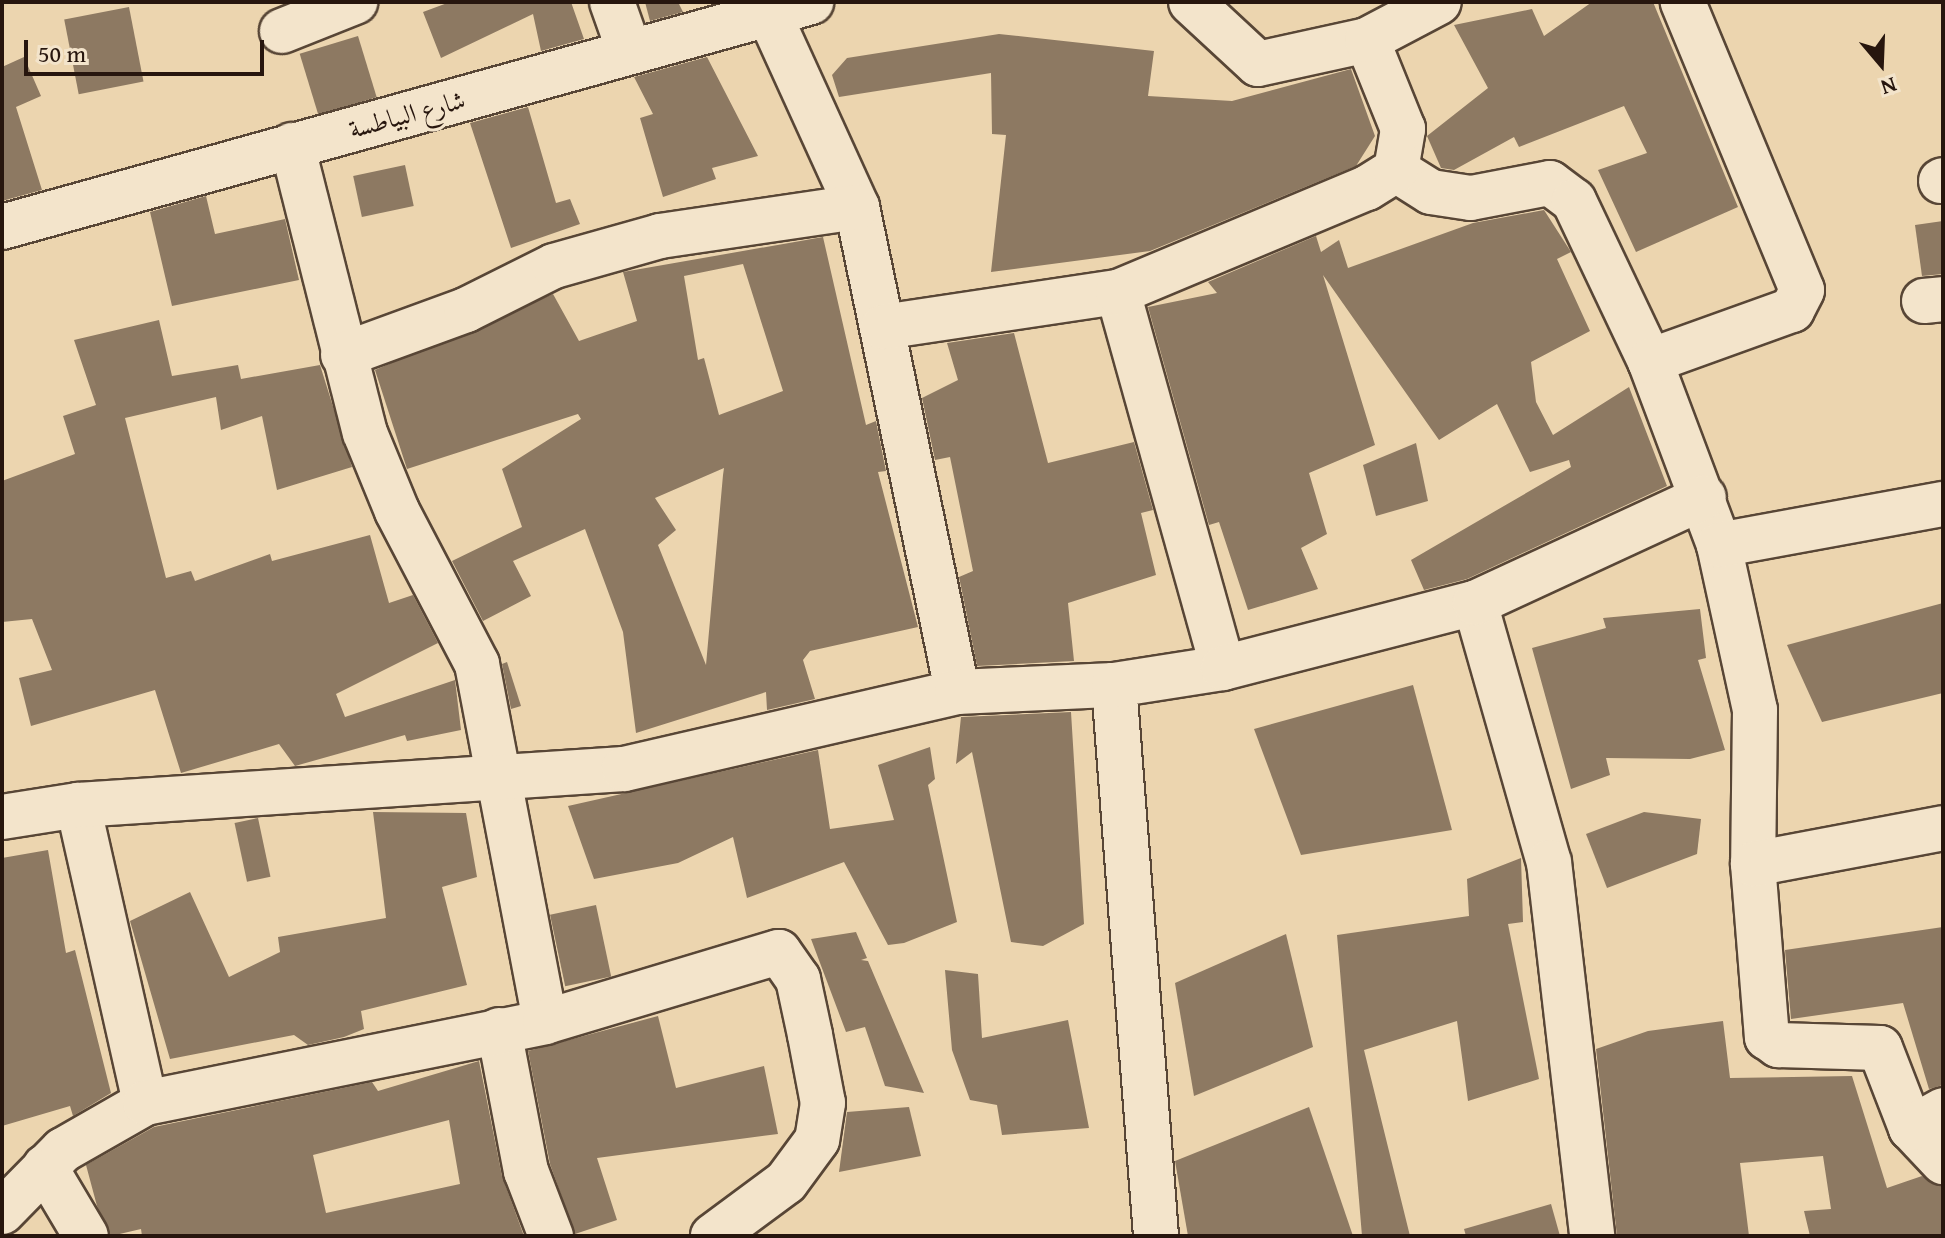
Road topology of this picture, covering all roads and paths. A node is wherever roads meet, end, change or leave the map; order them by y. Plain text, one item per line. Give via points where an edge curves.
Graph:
1 (355, 2) edge
2 (612, 2) edge
3 (811, 2) edge
4 (1191, 2) edge
5 (1439, 2) edge
6 (1683, 2) edge
7 (769, 14) junction
8 (282, 31) dead end
9 (1367, 40) junction
10 (629, 50) junction
11 (292, 145) junction
12 (1396, 170) junction
13 (857, 207) junction
14 (2, 227) edge
15 (1118, 292) junction
16 (883, 327) junction
17 (343, 355) junction
18 (1650, 361) junction
19 (1704, 497) junction
20 (1943, 504) edge
21 (1719, 545) junction
22 (1475, 603) junction
23 (1223, 668) junction
24 (1114, 685) junction
25 (957, 692) junction
26 (500, 773) junction
27 (78, 805) junction
28 (2, 817) edge
29 (1943, 828) edge
30 (1753, 864) junction
31 (545, 1022) junction
32 (499, 1030) junction
33 (145, 1103) junction
34 (1927, 1119) edge
35 (1943, 1162) edge
36 (45, 1167) junction
37 (2, 1212) edge
38 (86, 1236) edge
39 (551, 1236) edge
40 (713, 1236) edge
41 (1156, 1236) edge
42 (1592, 1236) edge

1 - 8 street
2 - 10 street
3 - 7 street, شارع البياطسة
4 - 9 street via 1258,64
5 - 9 street
6 - 18 street via 1802,290 1792,310
7 - 10 street, شارع البياطسة
7 - 13 street
9 - 12 street via 1403,129
10 - 11 street, شارع البياطسة
11 - 14 street, شارع البياطسة
11 - 17 street via 337,303
12 - 15 street
12 - 18 street via 1431,192 1471,198 1550,183 1562,188
13 - 16 street
13 - 17 street via 660,236 554,266 466,310
15 - 16 street
15 - 23 street
16 - 25 street
17 - 26 street via 397,511 477,664
18 - 19 street
19 - 21 street
19 - 22 street
20 - 21 street
21 - 30 street via 1755,710
22 - 23 street
22 - 42 street via 1549,862
23 - 24 street
24 - 25 street
24 - 41 street
25 - 26 street via 647,766
26 - 27 street
26 - 31 street
27 - 28 street
27 - 33 street
29 - 30 street
30 - 34 street via 1767,1037 1778,1045 1880,1048
31 - 32 street
31 - 40 street via 779,952 790,959 823,1103 817,1140 786,1182
32 - 33 street
32 - 39 street via 526,1171
33 - 36 street
34 - 35 street
36 - 37 street
36 - 38 street

